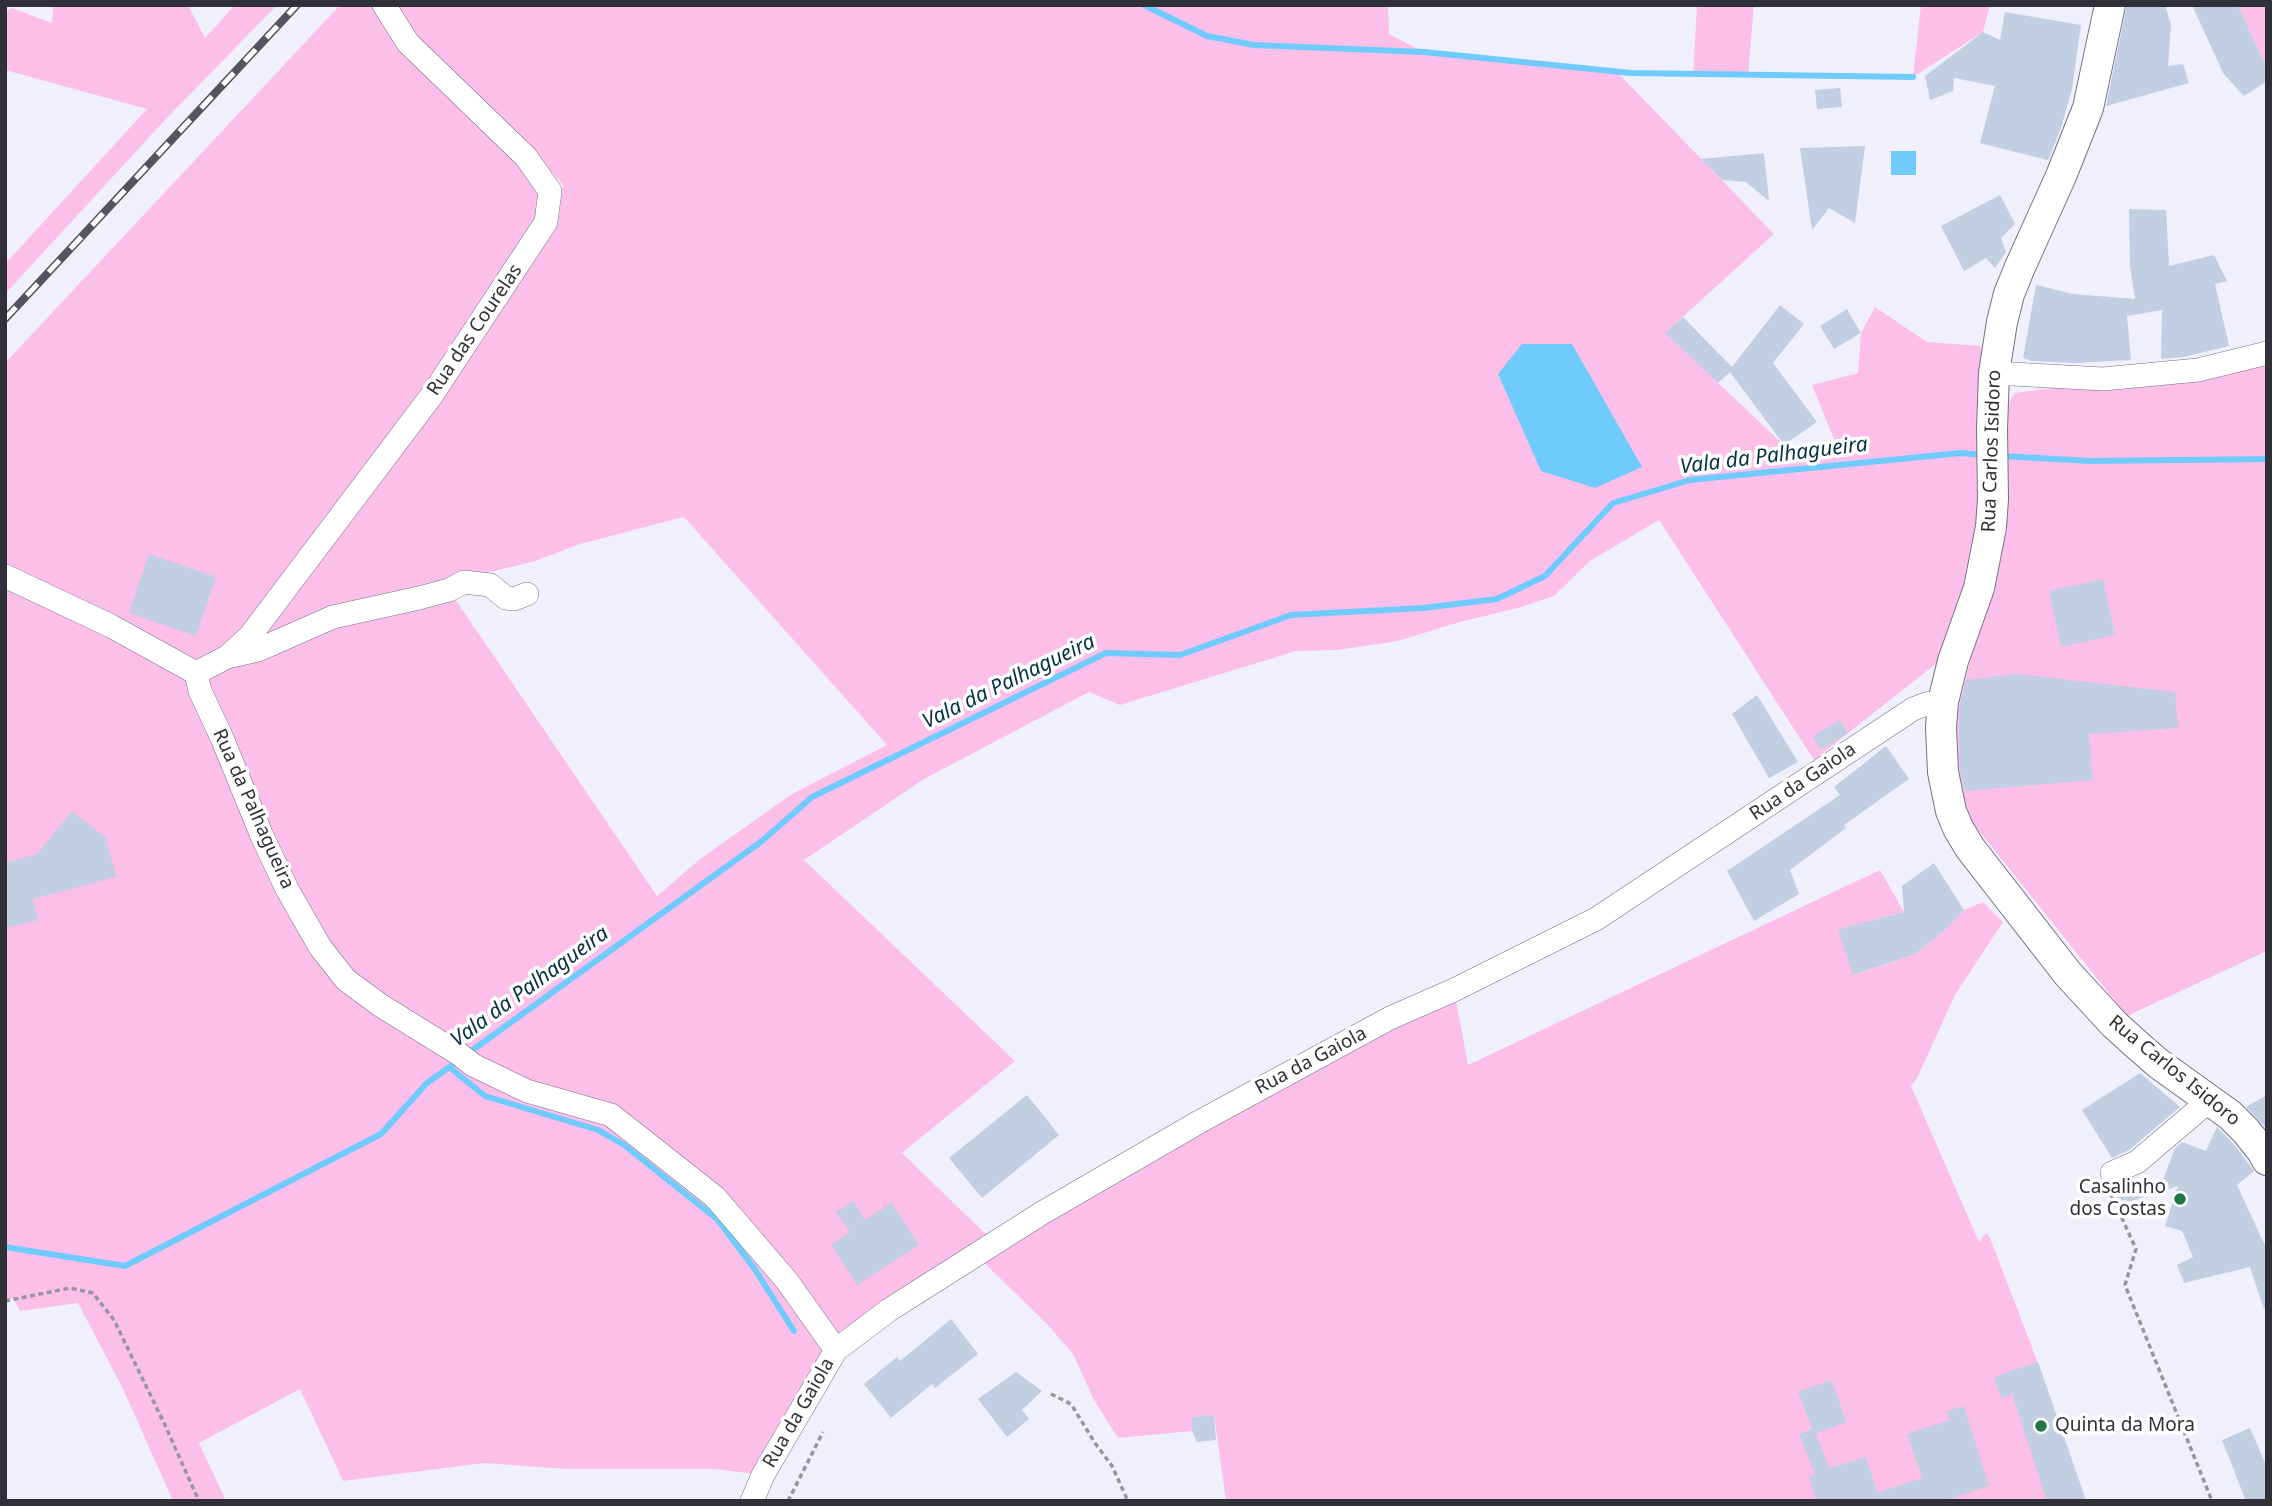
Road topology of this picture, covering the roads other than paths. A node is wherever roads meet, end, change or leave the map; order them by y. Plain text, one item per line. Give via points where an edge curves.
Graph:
1 (384, 5) edge
2 (2110, 5) edge
3 (2267, 352) edge
4 (1994, 373) junction
5 (5, 576) edge
6 (527, 594) dead end
7 (227, 657) junction
8 (196, 673) junction
9 (1943, 702) junction
10 (2210, 1100) junction
11 (2267, 1160) edge
12 (2112, 1173) road end
13 (836, 1350) junction
14 (752, 1501) edge

1 - 7 street, Rua das Courelas via 408,43 526,157 550,191 547,222 432,395 250,636
2 - 4 street, Rua Carlos Isidoro via 2088,108 2009,294
3 - 4 street via 2198,370 2103,379
4 - 9 street, Rua Carlos Isidoro via 1993,508 1987,554
5 - 8 street
6 - 7 street via 506,598 491,585 464,582 449,590 333,617 258,650
7 - 8 street
8 - 13 street, Rua da Palhagueira via 261,836 320,947 346,980 466,1059 527,1091 611,1115 715,1197 787,1280
9 - 10 street, Rua Carlos Isidoro via 1941,748 1946,792 1970,848 2093,1002 2143,1050
9 - 13 street, Rua da Gaiola via 1913,709 1596,919 1390,1018 1042,1213 889,1310
10 - 11 street, Rua Carlos Isidoro via 2246,1131
10 - 12 street via 2137,1162
13 - 14 street, Rua da Gaiola

